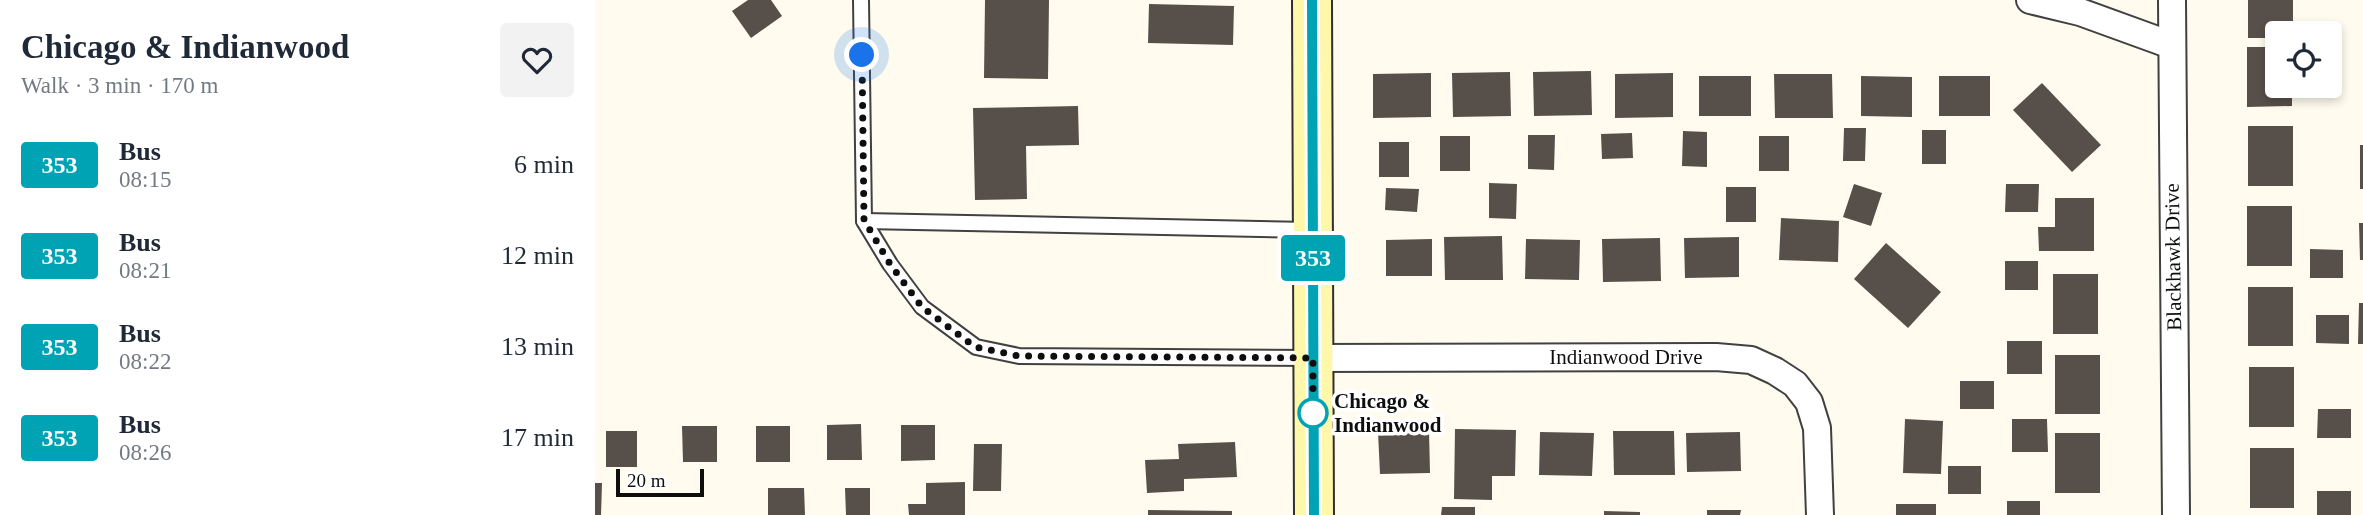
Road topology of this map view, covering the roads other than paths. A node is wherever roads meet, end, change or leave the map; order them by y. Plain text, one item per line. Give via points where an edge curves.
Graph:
1 (861, 0) edge
2 (1312, 0) edge
3 (2030, 0) edge
4 (2172, 0) edge
5 (2171, 45) junction
6 (864, 220) junction
7 (1313, 230) junction
8 (1313, 358) junction
9 (1314, 515) edge
10 (1820, 515) edge
11 (2176, 515) edge

1 - 6 lane
2 - 7 street
3 - 5 street via 2080,12
4 - 5 street, Blackhawk Drive
5 - 11 street, Blackhawk Drive
6 - 7 lane
6 - 8 lane via 922,307 975,347 1019,356
7 - 8 street
8 - 9 street
8 - 10 street, Indianwood Drive via 1751,360 1795,384 1809,402 1817,428

